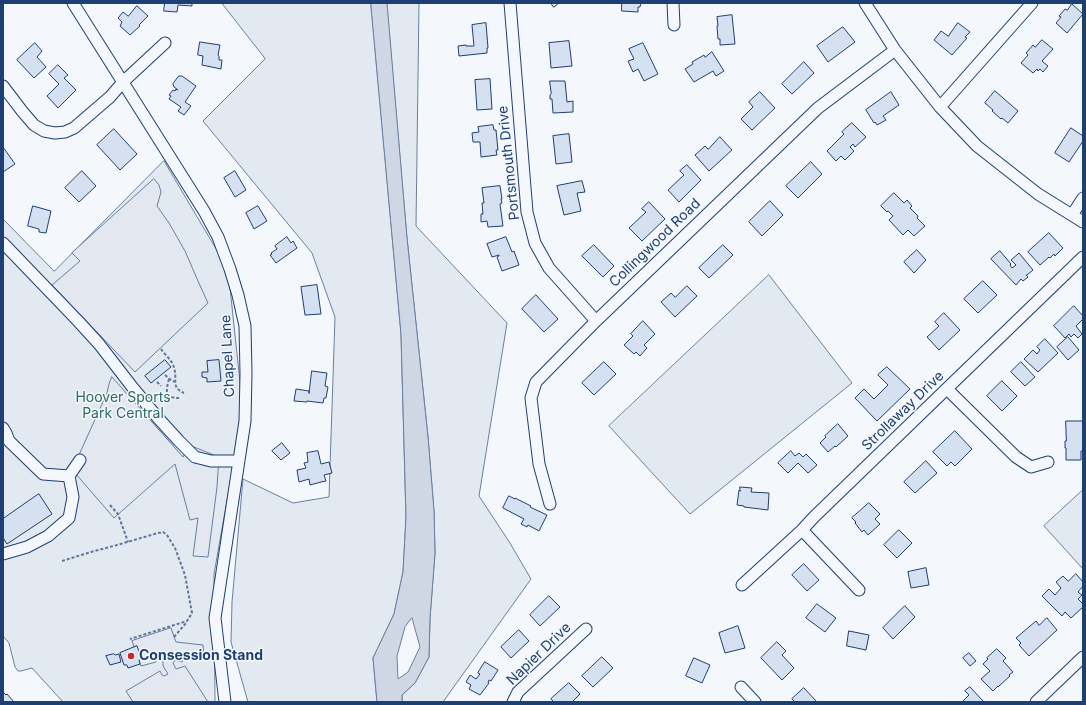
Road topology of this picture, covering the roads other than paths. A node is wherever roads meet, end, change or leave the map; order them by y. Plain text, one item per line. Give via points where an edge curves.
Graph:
1 (73, 3) edge
2 (510, 3) edge
3 (673, 3) edge
4 (865, 3) edge
5 (1032, 3) edge
6 (674, 25) dead end
7 (165, 43) dead end
8 (895, 50) junction
9 (123, 82) junction
10 (3, 86) edge
11 (940, 107) junction
12 (1083, 198) edge
13 (1072, 215) junction
14 (1083, 222) edge
15 (3, 243) edge
16 (1083, 257) edge
17 (596, 321) junction
18 (947, 389) junction
19 (3, 428) edge
20 (80, 460) dead end
21 (239, 461) junction
22 (1048, 462) dead end
23 (69, 476) junction
24 (550, 504) dead end
25 (802, 530) junction
26 (3, 554) edge
27 (742, 585) dead end
28 (859, 590) dead end
29 (586, 629) dead end
30 (1083, 657) edge
31 (741, 687) dead end
32 (225, 702) edge
33 (513, 702) edge
34 (755, 702) edge
35 (1036, 702) edge

1 - 9 street, Chapel Lane
2 - 17 street, Portsmouth Drive via 526,212 535,243 549,268
3 - 6 street
4 - 8 street
5 - 11 street
7 - 9 street
8 - 11 street
8 - 17 street, Collingwood Road via 818,108
9 - 10 street via 110,97 74,128 55,133 44,131 34,125
9 - 21 street, Chapel Lane via 218,237 238,295 245,326 246,374 245,421
11 - 13 street via 977,146 1038,194
12 - 13 street
13 - 14 street
15 - 21 street via 99,344 158,418 195,457 211,461
16 - 18 street, Strollaway Drive
17 - 24 street, Collingwood Road via 536,382 531,398 539,464
18 - 22 street via 1016,458 1031,467
18 - 25 street, Strollaway Drive
19 - 23 street via 9,441 43,474
20 - 23 street
21 - 32 street, Chapel Lane via 215,618
23 - 26 street via 73,497 69,518 48,536 27,547
25 - 27 street, Strollaway Drive
25 - 28 street
29 - 33 street, Napier Drive via 518,692
30 - 35 street
31 - 34 street

